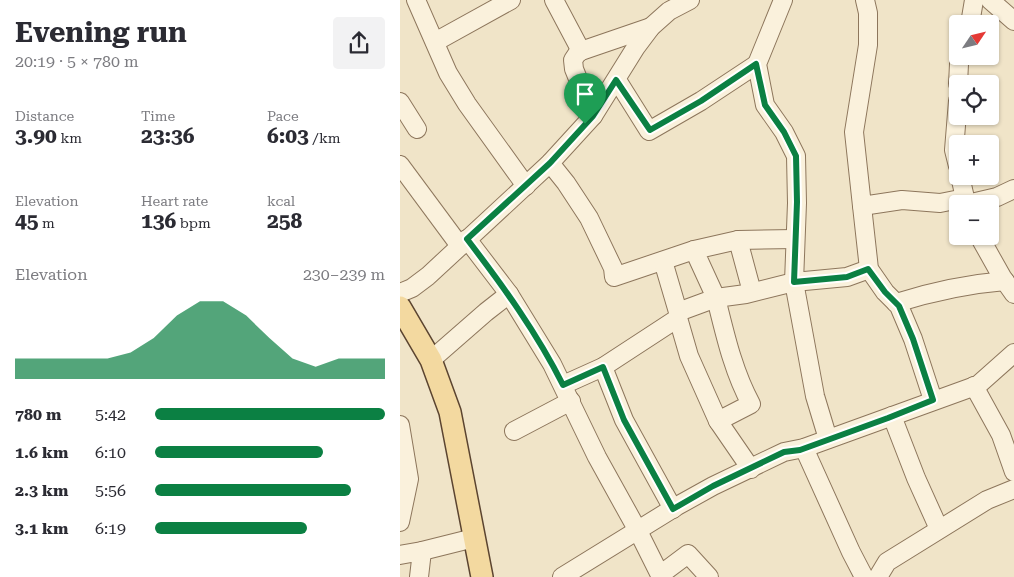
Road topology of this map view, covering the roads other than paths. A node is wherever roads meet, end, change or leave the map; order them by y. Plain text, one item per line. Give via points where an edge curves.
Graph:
1 (416, 0) edge
2 (511, 0) edge
3 (554, 0) edge
4 (690, 0) edge
5 (783, 0) edge
6 (865, 0) edge
7 (974, 0) edge
8 (990, 0) edge
9 (663, 5) edge
10 (972, 15) edge
11 (1014, 22) edge
12 (651, 27) junction
13 (435, 42) junction
14 (582, 51) junction
15 (756, 64) junction
16 (616, 80) junction
17 (400, 102) edge
18 (593, 116) junction
19 (416, 129) dead end
20 (550, 163) junction
21 (400, 165) edge
22 (526, 186) junction
23 (1014, 189) edge
24 (999, 196) edge
25 (949, 202) edge
26 (862, 206) junction
27 (796, 239) junction
28 (738, 240) junction
29 (464, 242) junction
30 (984, 245) edge
31 (694, 250) junction
32 (663, 261) junction
33 (868, 269) junction
34 (794, 282) junction
35 (1010, 288) edge
36 (752, 292) junction
37 (400, 293) edge
38 (509, 294) junction
39 (716, 298) junction
40 (896, 302) junction
41 (400, 307) edge
42 (678, 315) junction
43 (1014, 353) edge
44 (431, 360) junction
45 (603, 367) junction
46 (974, 386) junction
47 (567, 393) junction
48 (933, 400) junction
49 (892, 416) junction
50 (718, 421) junction
51 (400, 425) edge
52 (514, 431) dead end
53 (828, 439) junction
54 (804, 448) junction
55 (751, 469) junction
56 (1014, 472) edge
57 (404, 480) edge
58 (1014, 490) edge
59 (673, 509) junction
60 (400, 522) edge
61 (939, 529) junction
62 (638, 531) junction
63 (474, 538) junction
64 (422, 550) junction
65 (400, 555) edge
66 (419, 577) edge
67 (482, 577) edge
68 (562, 577) edge
69 (708, 577) edge
70 (864, 577) edge
71 (878, 577) edge

1 - 13 street
2 - 13 street
3 - 14 street
4 - 9 street
5 - 15 street
6 - 26 street via 868,45 854,132
7 - 10 street
8 - 11 street
9 - 12 street
12 - 14 street
12 - 16 street
13 - 22 street via 467,104
14 - 18 street via 573,60 574,69
15 - 16 street via 650,130
15 - 27 street via 765,105 796,156
16 - 18 street
17 - 19 street
18 - 20 street
20 - 22 street
20 - 32 street via 589,218 614,277
21 - 29 street
22 - 29 street
23 - 24 street
25 - 26 street via 902,200
26 - 33 street
27 - 28 street
27 - 34 street
28 - 31 street
28 - 36 street
29 - 37 street via 428,276
29 - 38 street
30 - 35 street
31 - 32 street
31 - 39 street
32 - 42 street
33 - 34 street via 847,277
33 - 40 street
34 - 36 street
34 - 53 street via 815,396
35 - 40 street via 979,283
36 - 39 street
38 - 44 street
38 - 47 street
39 - 42 street
39 - 50 street via 738,375 752,404
40 - 48 street via 913,339
41 - 44 main road
42 - 45 street
42 - 50 street via 689,356
43 - 46 street
44 - 63 main road via 450,412
45 - 47 street
45 - 59 street via 624,420
46 - 48 street
46 - 56 street via 1001,435
47 - 52 street
47 - 62 street via 597,457
48 - 49 street
49 - 53 street
49 - 61 street
50 - 55 street
51 - 57 street
53 - 54 street
54 - 55 street via 784,452
54 - 70 street
55 - 59 street
57 - 60 street
58 - 61 street via 987,500
59 - 62 street
61 - 71 street via 887,562
62 - 68 street
62 - 69 street via 660,575 688,554
63 - 64 street
63 - 67 main road
64 - 65 street
64 - 66 street

